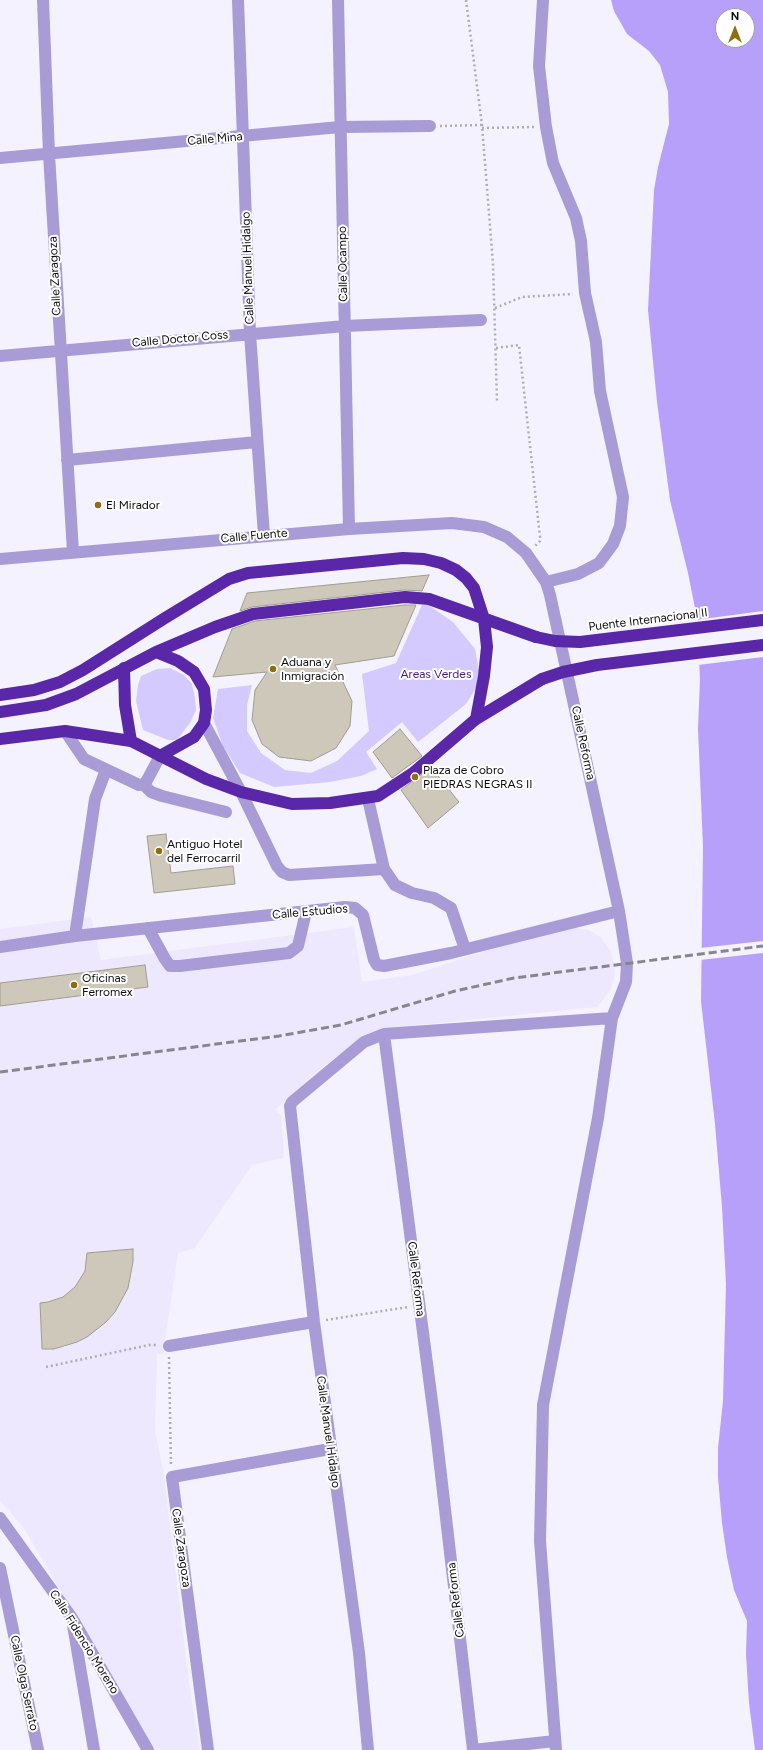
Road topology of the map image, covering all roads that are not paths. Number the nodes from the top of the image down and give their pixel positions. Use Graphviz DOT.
graph roads {
  1 [pos="43,0"];
  2 [pos="238,0"];
  3 [pos="338,0"];
  4 [pos="543,0"];
  5 [pos="430,126"];
  6 [pos="340,127"];
  7 [pos="244,136"];
  8 [pos="48,154"];
  9 [pos="0,158"];
  10 [pos="481,320"];
  11 [pos="345,326"];
  12 [pos="250,333"];
  13 [pos="59,350"];
  14 [pos="0,356"];
  15 [pos="257,442"];
  16 [pos="67,460"];
  17 [pos="349,529"];
  18 [pos="264,536"];
  19 [pos="507,537"];
  20 [pos="73,552"];
  21 [pos="0,559"];
  22 [pos="546,582"];
  23 [pos="484,619"];
  24 [pos="763,620"];
  25 [pos="763,645"];
  26 [pos="156,652"];
  27 [pos="124,668"];
  28 [pos="0,695"];
  29 [pos="0,712"];
  30 [pos="476,719"];
  31 [pos="204,723"];
  32 [pos="65,731"];
  33 [pos="0,739"];
  34 [pos="130,741"];
  35 [pos="160,756"];
  36 [pos="106,770"];
  37 [pos="143,784"];
  38 [pos="241,792"];
  39 [pos="368,799"];
  40 [pos="226,812"];
  41 [pos="384,869"];
  42 [pos="619,911"];
  43 [pos="306,912"];
  44 [pos="148,928"];
  45 [pos="75,936"];
  46 [pos="0,947"];
  47 [pos="464,949"];
  48 [pos="612,1018"];
  49 [pos="384,1034"];
  50 [pos="314,1322"];
  51 [pos="169,1346"];
  52 [pos="330,1449"];
  53 [pos="0,1518"];
  54 [pos="0,1568"];
  55 [pos="72,1618"];
  56 [pos="555,1745"];
  57 [pos="38,1750"];
  58 [pos="94,1750"];
  59 [pos="148,1750"];
  60 [pos="208,1750"];
  61 [pos="368,1750"];
  62 [pos="473,1750"];
  1 -- 8 [label="street, Calle Zaragoza"];
  2 -- 7 [label="street, Calle Manuel Hidalgo"];
  3 -- 6 [label="street, Calle Ocampo"];
  4 -- 22 [label="street"];
  5 -- 6 [label="street, Calle Mina"];
  6 -- 7 [label="street, Calle Mina"];
  6 -- 11 [label="street, Calle Ocampo"];
  7 -- 8 [label="street, Calle Mina"];
  7 -- 12 [label="street, Calle Manuel Hidalgo"];
  8 -- 9 [label="street, Calle Mina"];
  8 -- 13 [label="street, Calle Zaragoza"];
  10 -- 11 [label="street, Calle Doctor Coss"];
  11 -- 12 [label="street, Calle Doctor Coss"];
  11 -- 17 [label="street, Calle Ocampo"];
  12 -- 13 [label="street, Calle Doctor Coss"];
  12 -- 15 [label="street, Calle Manuel Hidalgo"];
  13 -- 14 [label="street, Calle Doctor Coss"];
  13 -- 16 [label="street, Calle Zaragoza"];
  15 -- 16 [label="street"];
  15 -- 18 [label="street, Calle Manuel Hidalgo"];
  16 -- 20 [label="street, Calle Zaragoza"];
  17 -- 18 [label="street, Calle Fuente"];
  17 -- 19 [label="street, Calle Fuente"];
  18 -- 20 [label="street, Calle Fuente"];
  19 -- 22 [label="street, Calle Reforma"];
  20 -- 21 [label="street, Calle Fuente"];
  22 -- 42 [label="street, Calle Reforma"];
  23 -- 24 [label="highway, Puente Internacional II, bridge"];
  23 -- 26 [label="highway, Puente Internacional II"];
  23 -- 28 [label="highway"];
  23 -- 30 [label="highway"];
  25 -- 30 [label="highway, bridge"];
  26 -- 27 [label="highway"];
  26 -- 31 [label="highway"];
  27 -- 29 [label="highway"];
  27 -- 34 [label="highway"];
  30 -- 39 [label="highway"];
  31 -- 35 [label="highway"];
  31 -- 38 [label="street"];
  32 -- 33 [label="highway"];
  32 -- 34 [label="highway"];
  32 -- 36 [label="street"];
  34 -- 35 [label="highway"];
  35 -- 37 [label="street"];
  35 -- 38 [label="highway"];
  36 -- 37 [label="street"];
  36 -- 45 [label="street"];
  37 -- 40 [label="street"];
  38 -- 39 [label="highway"];
  38 -- 41 [label="street"];
  39 -- 41 [label="street"];
  41 -- 47 [label="street"];
  42 -- 47 [label="street, Calle Estudios"];
  42 -- 48 [label="street, Calle Reforma"];
  43 -- 44 [label="street, Calle Estudios"];
  43 -- 44 [label="street"];
  43 -- 47 [label="street, Calle Estudios"];
  44 -- 45 [label="street, Calle Estudios"];
  45 -- 46 [label="street, Calle Estudios"];
  48 -- 49 [label="street"];
  48 -- 56 [label="street, Calle Reforma"];
  49 -- 50 [label="street, Calle Manuel Hidalgo"];
  49 -- 62 [label="street, Calle Reforma"];
  50 -- 51 [label="street"];
  50 -- 52 [label="street, Calle Manuel Hidalgo"];
  52 -- 60 [label="street, Calle Zaragoza"];
  52 -- 61 [label="street, Calle Manuel Hidalgo"];
  53 -- 55 [label="street, Calle Fidencio Moreno"];
  54 -- 57 [label="street, Calle Olga Serrato"];
  55 -- 58 [label="street"];
  55 -- 59 [label="street, Calle Fidencio Moreno"];
  56 -- 62 [label="street"];
}
